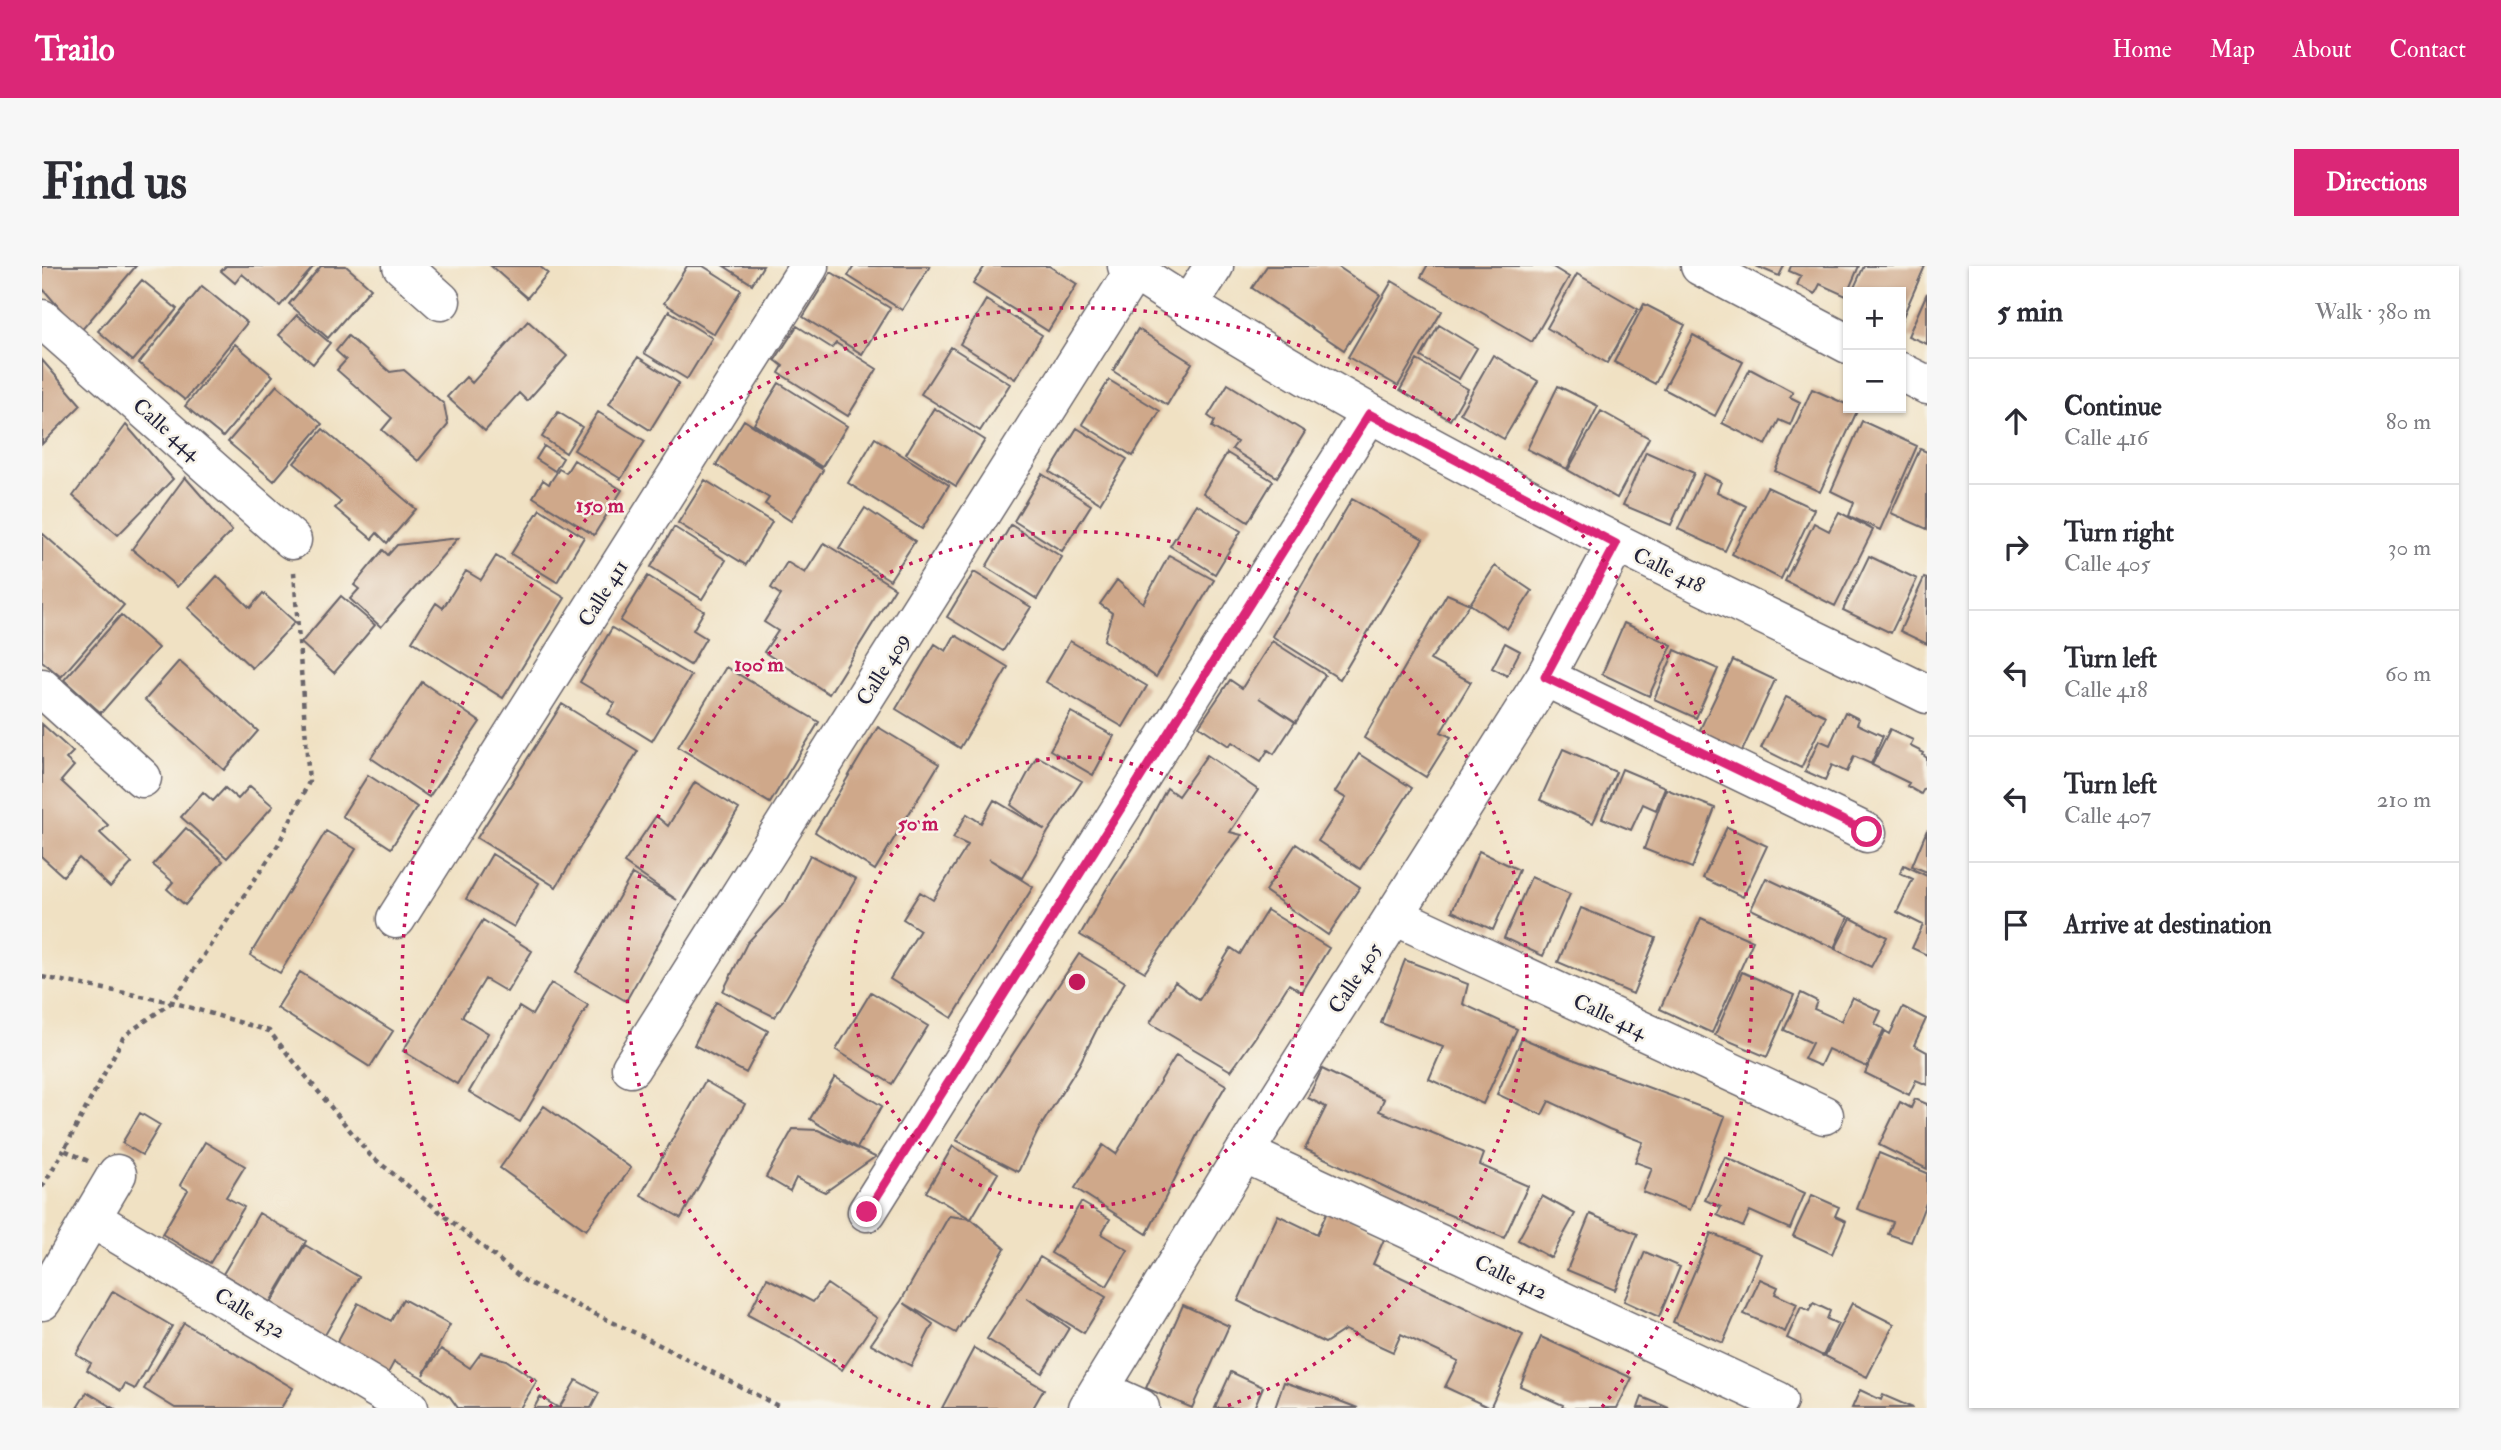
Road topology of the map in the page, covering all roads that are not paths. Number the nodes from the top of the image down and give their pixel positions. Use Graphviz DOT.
graph roads {
  1 [pos="402,266"];
  2 [pos="809,266"];
  3 [pos="1214,266"];
  4 [pos="1700,266"];
  5 [pos="1130,268"];
  6 [pos="441,301"];
  7 [pos="1188,306"];
  8 [pos="42,319"];
  9 [pos="1843,341"];
  10 [pos="1906,374"];
  11 [pos="1927,385"];
  12 [pos="1369,414"];
  13 [pos="292,540"];
  14 [pos="1616,544"];
  15 [pos="1545,677"];
  16 [pos="42,688"];
  17 [pos="1927,694"];
  18 [pos="142,778"];
  19 [pos="1867,832"];
  20 [pos="1395,916"];
  21 [pos="396,919"];
  22 [pos="631,1068"];
  23 [pos="1824,1115"];
  24 [pos="1244,1153"];
  25 [pos="117,1174"];
  26 [pos="867,1212"];
  27 [pos="91,1218"];
  28 [pos="42,1301"];
  29 [pos="1094,1399"];
  30 [pos="1778,1401"];
  31 [pos="410,1408"];
  32 [pos="1140,1408"];
  1 -- 6 [label="street"];
  2 -- 21 [label="street, Calle 411"];
  3 -- 7 [label="street"];
  4 -- 9 [label="street"];
  5 -- 7 [label="street, Calle 418"];
  5 -- 22 [label="street, Calle 409"];
  7 -- 12 [label="street, Calle 418"];
  8 -- 13 [label="street, Calle 444"];
  10 -- 11 [label="street"];
  12 -- 14 [label="street, Calle 418"];
  12 -- 26 [label="street"];
  14 -- 15 [label="street, Calle 405"];
  14 -- 17 [label="street, Calle 418"];
  15 -- 19 [label="street"];
  15 -- 20 [label="street, Calle 405"];
  16 -- 18 [label="street"];
  20 -- 23 [label="street, Calle 414"];
  20 -- 24 [label="street, Calle 405"];
  24 -- 29 [label="street, Calle 405"];
  24 -- 30 [label="street, Calle 412"];
  25 -- 27 [label="street"];
  27 -- 28 [label="street"];
  27 -- 31 [label="street, Calle 432"];
  29 -- 32 [label="street"];
}
